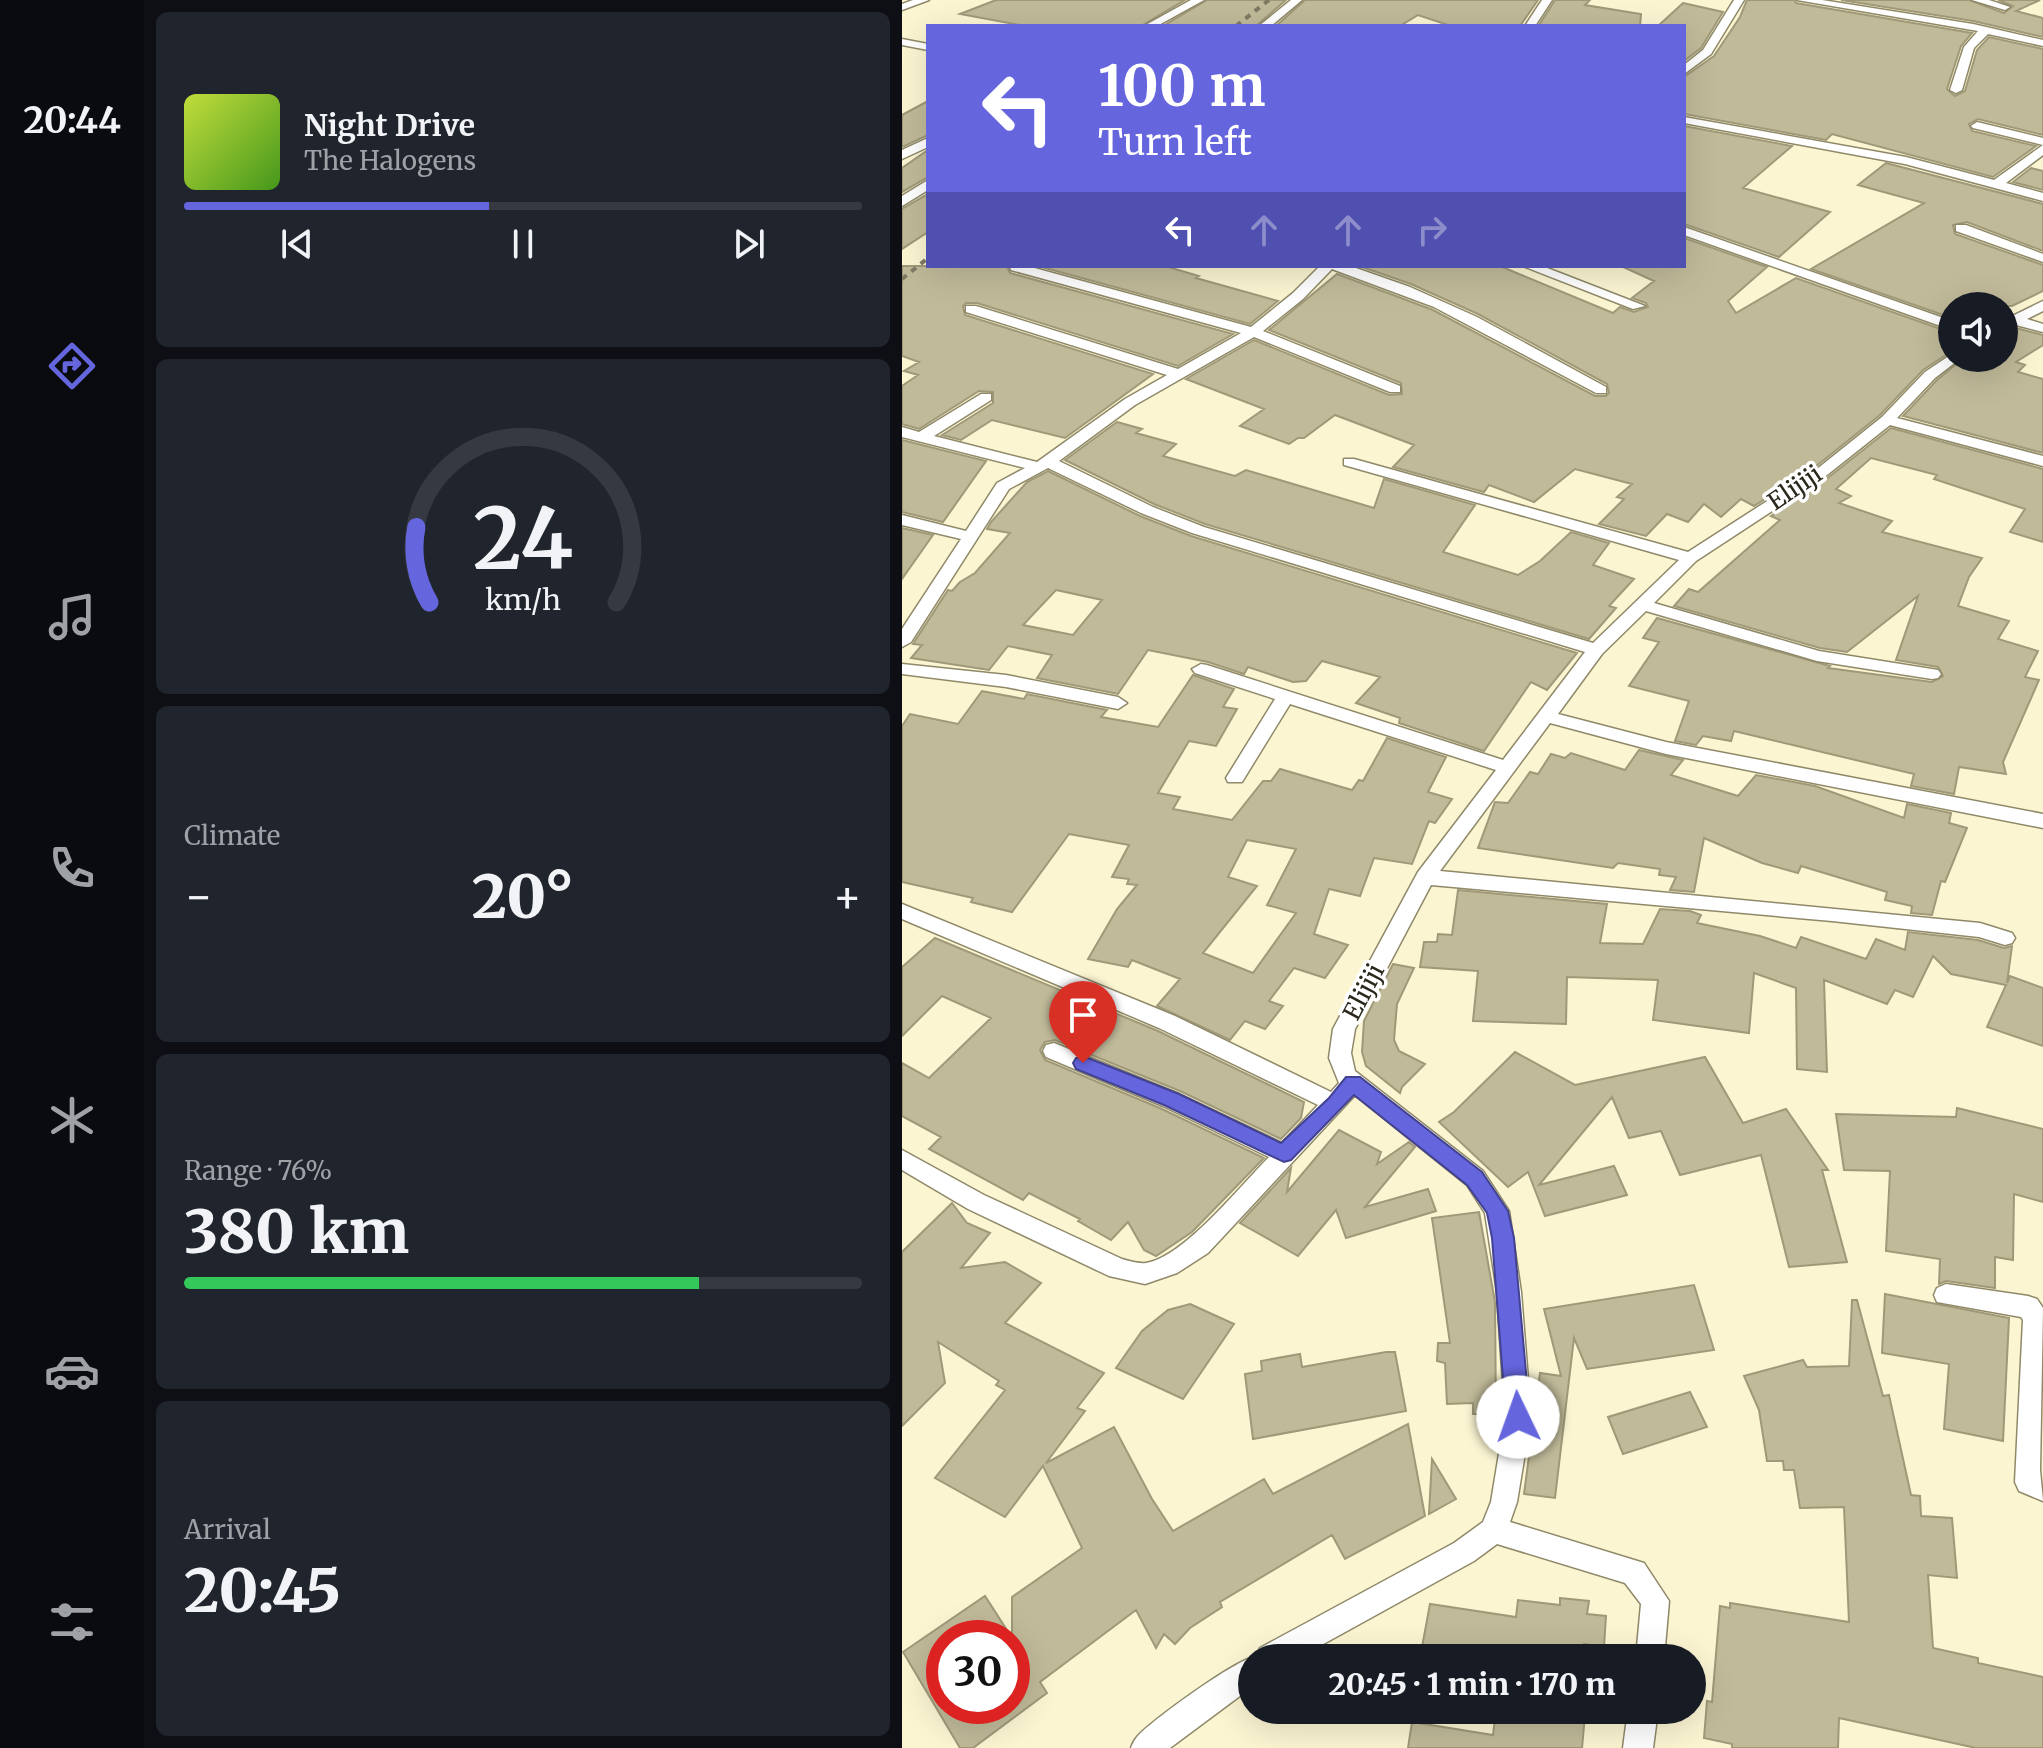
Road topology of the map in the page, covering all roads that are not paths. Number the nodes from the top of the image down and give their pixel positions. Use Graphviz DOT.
graph roads {
  1 [pos="924,0"];
  2 [pos="1199,0"];
  3 [pos="1297,0"];
  4 [pos="1547,0"];
  5 [pos="1739,0"];
  6 [pos="1802,0"];
  7 [pos="1977,0"];
  8 [pos="902,7"];
  9 [pos="2005,7"];
  10 [pos="1153,24"];
  11 [pos="1271,24"];
  12 [pos="1531,24"];
  13 [pos="1985,30"];
  14 [pos="902,42"];
  15 [pos="2043,43"];
  16 [pos="926,47"];
  17 [pos="1686,69"];
  18 [pos="1956,90"];
  19 [pos="1686,120"];
  20 [pos="1977,126"];
  21 [pos="2043,142"];
  22 [pos="926,143"];
  23 [pos="2043,149"];
  24 [pos="902,155"];
  25 [pos="2025,162"];
  26 [pos="2043,167"];
  27 [pos="1997,184"];
  28 [pos="926,185"];
  29 [pos="2043,197"];
  30 [pos="902,202"];
  31 [pos="1961,228"];
  32 [pos="1686,232"];
  33 [pos="2043,258"];
  34 [pos="1020,268"];
  35 [pos="1326,268"];
  36 [pos="1342,268"];
  37 [pos="1535,268"];
  38 [pos="2043,305"];
  39 [pos="1638,306"];
  40 [pos="971,309"];
  41 [pos="2018,318"];
  42 [pos="1938,321"];
  43 [pos="2018,324"];
  44 [pos="2043,328"];
  45 [pos="1253,332"];
  46 [pos="1938,369"];
  47 [pos="1179,374"];
  48 [pos="1395,389"];
  49 [pos="1601,390"];
  50 [pos="986,397"];
  51 [pos="1887,420"];
  52 [pos="902,432"];
  53 [pos="921,437"];
  54 [pos="2043,461"];
  55 [pos="1349,462"];
  56 [pos="1043,464"];
  57 [pos="902,520"];
  58 [pos="968,536"];
  59 [pos="1690,558"];
  60 [pos="1640,604"];
  61 [pos="902,642"];
  62 [pos="1596,650"];
  63 [pos="902,669"];
  64 [pos="1201,669"];
  65 [pos="1932,674"];
  66 [pos="1285,697"];
  67 [pos="1118,703"];
  68 [pos="1548,717"];
  69 [pos="1506,767"];
  70 [pos="1235,778"];
  71 [pos="2043,821"];
  72 [pos="1425,877"];
  73 [pos="902,911"];
  74 [pos="2005,938"];
  75 [pos="1054,1051"];
  76 [pos="1353,1083"];
  77 [pos="1336,1104"];
  78 [pos="1284,1154"];
  79 [pos="902,1159"];
  80 [pos="1946,1295"];
  81 [pos="2043,1489"];
  82 [pos="1494,1530"];
  83 [pos="1296,1644"];
  84 [pos="1651,1644"];
  85 [pos="1238,1680"];
  86 [pos="1641,1724"];
  87 [pos="1146,1748"];
  88 [pos="1638,1748"];
  1 -- 8 [label="street"];
  2 -- 10 [label="street"];
  3 -- 11 [label="street"];
  4 -- 12 [label="street"];
  5 -- 17 [label="street"];
  6 -- 13 [label="street"];
  7 -- 9 [label="street"];
  13 -- 15 [label="street"];
  13 -- 18 [label="street"];
  14 -- 16 [label="street"];
  19 -- 27 [label="street"];
  20 -- 21 [label="street"];
  22 -- 24 [label="street"];
  23 -- 25 [label="street"];
  25 -- 26 [label="street"];
  25 -- 27 [label="street"];
  27 -- 29 [label="street"];
  28 -- 30 [label="street"];
  31 -- 33 [label="street"];
  32 -- 42 [label="street"];
  34 -- 45 [label="street"];
  35 -- 45 [label="street"];
  36 -- 49 [label="street"];
  37 -- 39 [label="street"];
  38 -- 41 [label="street"];
  40 -- 47 [label="street"];
  43 -- 44 [label="street"];
  45 -- 47 [label="street"];
  45 -- 48 [label="street"];
  46 -- 51 [label="street, Elijiji"];
  47 -- 56 [label="street"];
  50 -- 53 [label="street"];
  51 -- 54 [label="street"];
  51 -- 59 [label="street, Elijiji"];
  52 -- 53 [label="street"];
  53 -- 56 [label="street"];
  55 -- 59 [label="street"];
  56 -- 58 [label="street"];
  56 -- 62 [label="street"];
  57 -- 58 [label="street"];
  58 -- 61 [label="street"];
  59 -- 60 [label="street, Elijiji"];
  60 -- 62 [label="street, Elijiji"];
  60 -- 65 [label="street"];
  62 -- 68 [label="street, Elijiji"];
  63 -- 67 [label="street"];
  64 -- 66 [label="street"];
  66 -- 69 [label="street"];
  66 -- 70 [label="street"];
  68 -- 69 [label="street, Elijiji"];
  68 -- 71 [label="street"];
  69 -- 72 [label="street, Elijiji"];
  72 -- 74 [label="street"];
  72 -- 76 [label="street, Elijiji"];
  73 -- 77 [label="street"];
  75 -- 78 [label="street"];
  76 -- 77 [label="street"];
  76 -- 82 [label="street, Elijiji"];
  77 -- 78 [label="street"];
  78 -- 79 [label="street"];
  80 -- 81 [label="street"];
  82 -- 83 [label="street"];
  82 -- 84 [label="street"];
  85 -- 87 [label="street"];
  86 -- 88 [label="street"];
}
